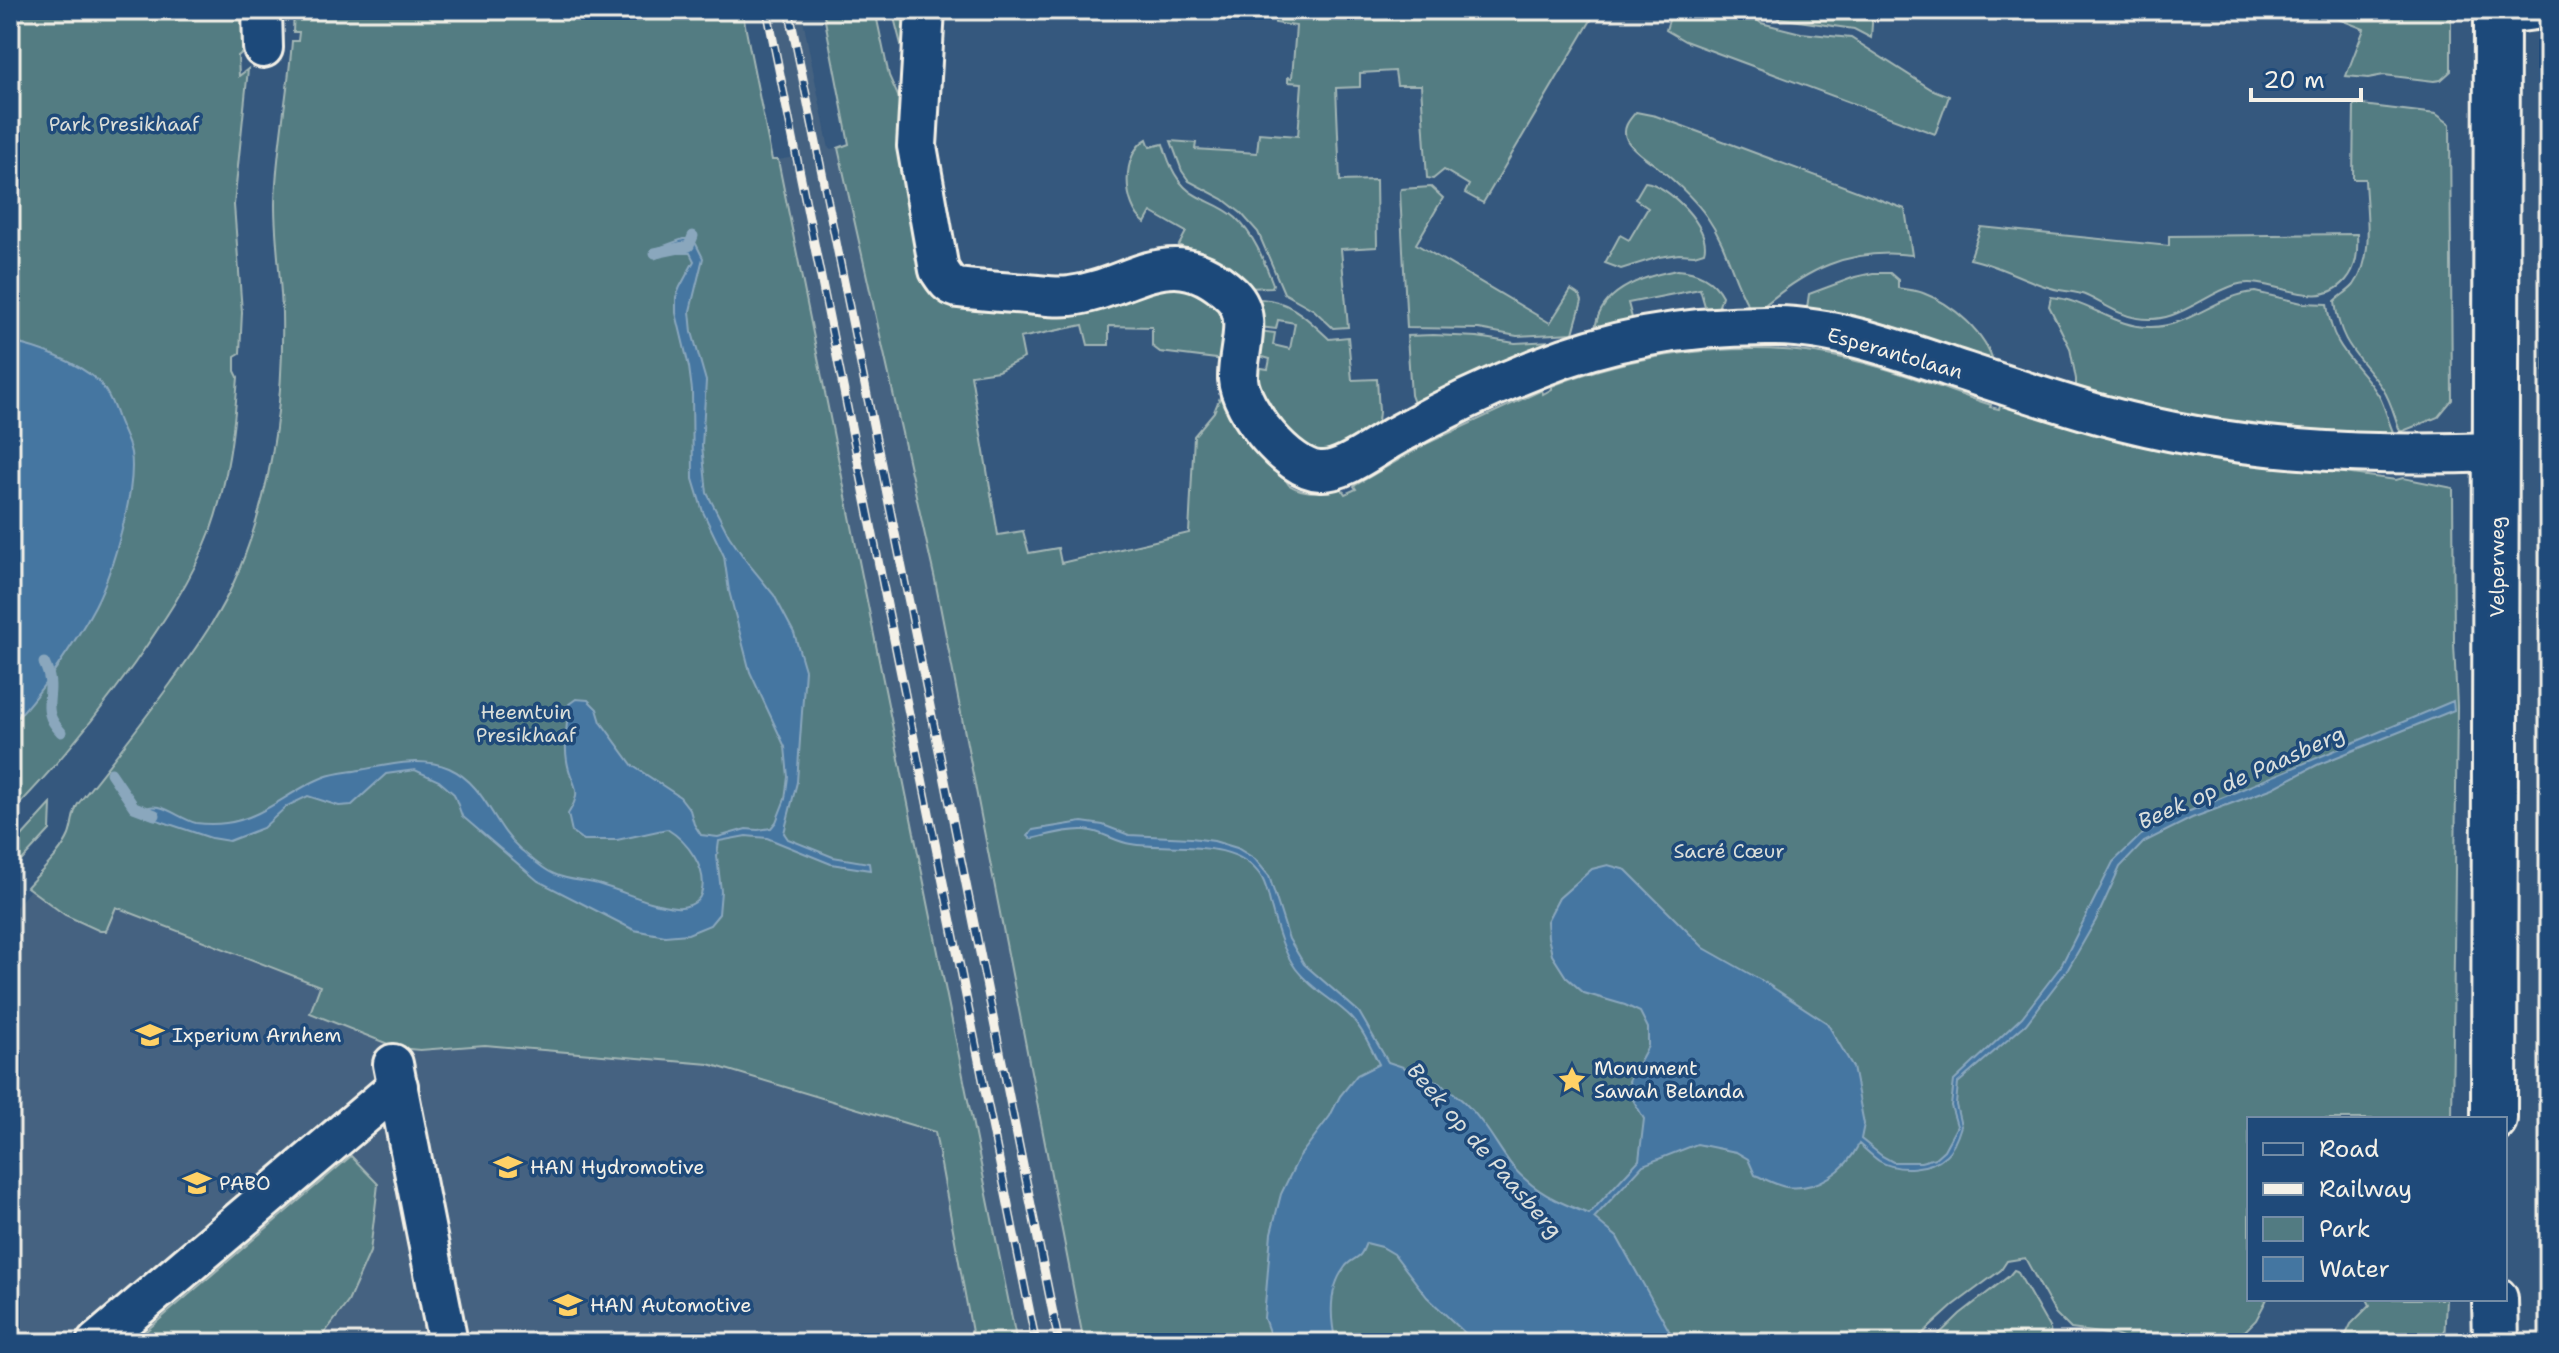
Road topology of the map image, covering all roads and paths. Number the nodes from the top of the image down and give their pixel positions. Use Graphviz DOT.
graph roads {
  1 [pos="262,10"];
  2 [pos="925,10"];
  3 [pos="2507,11"];
  4 [pos="263,48"];
  5 [pos="2497,452"];
  6 [pos="2494,1117"];
  7 [pos="2495,1301"];
  8 [pos="96,1343"];
  9 [pos="448,1343"];
  10 [pos="2496,1343"];
  1 -- 4 [label="street"];
  2 -- 5 [label="street, Esperantolaan"];
  3 -- 5 [label="main road, Velperweg"];
  5 -- 6 [label="main road, Velperweg"];
  7 -- 10 [label="main road"];
  8 -- 9 [label="street"];
}
